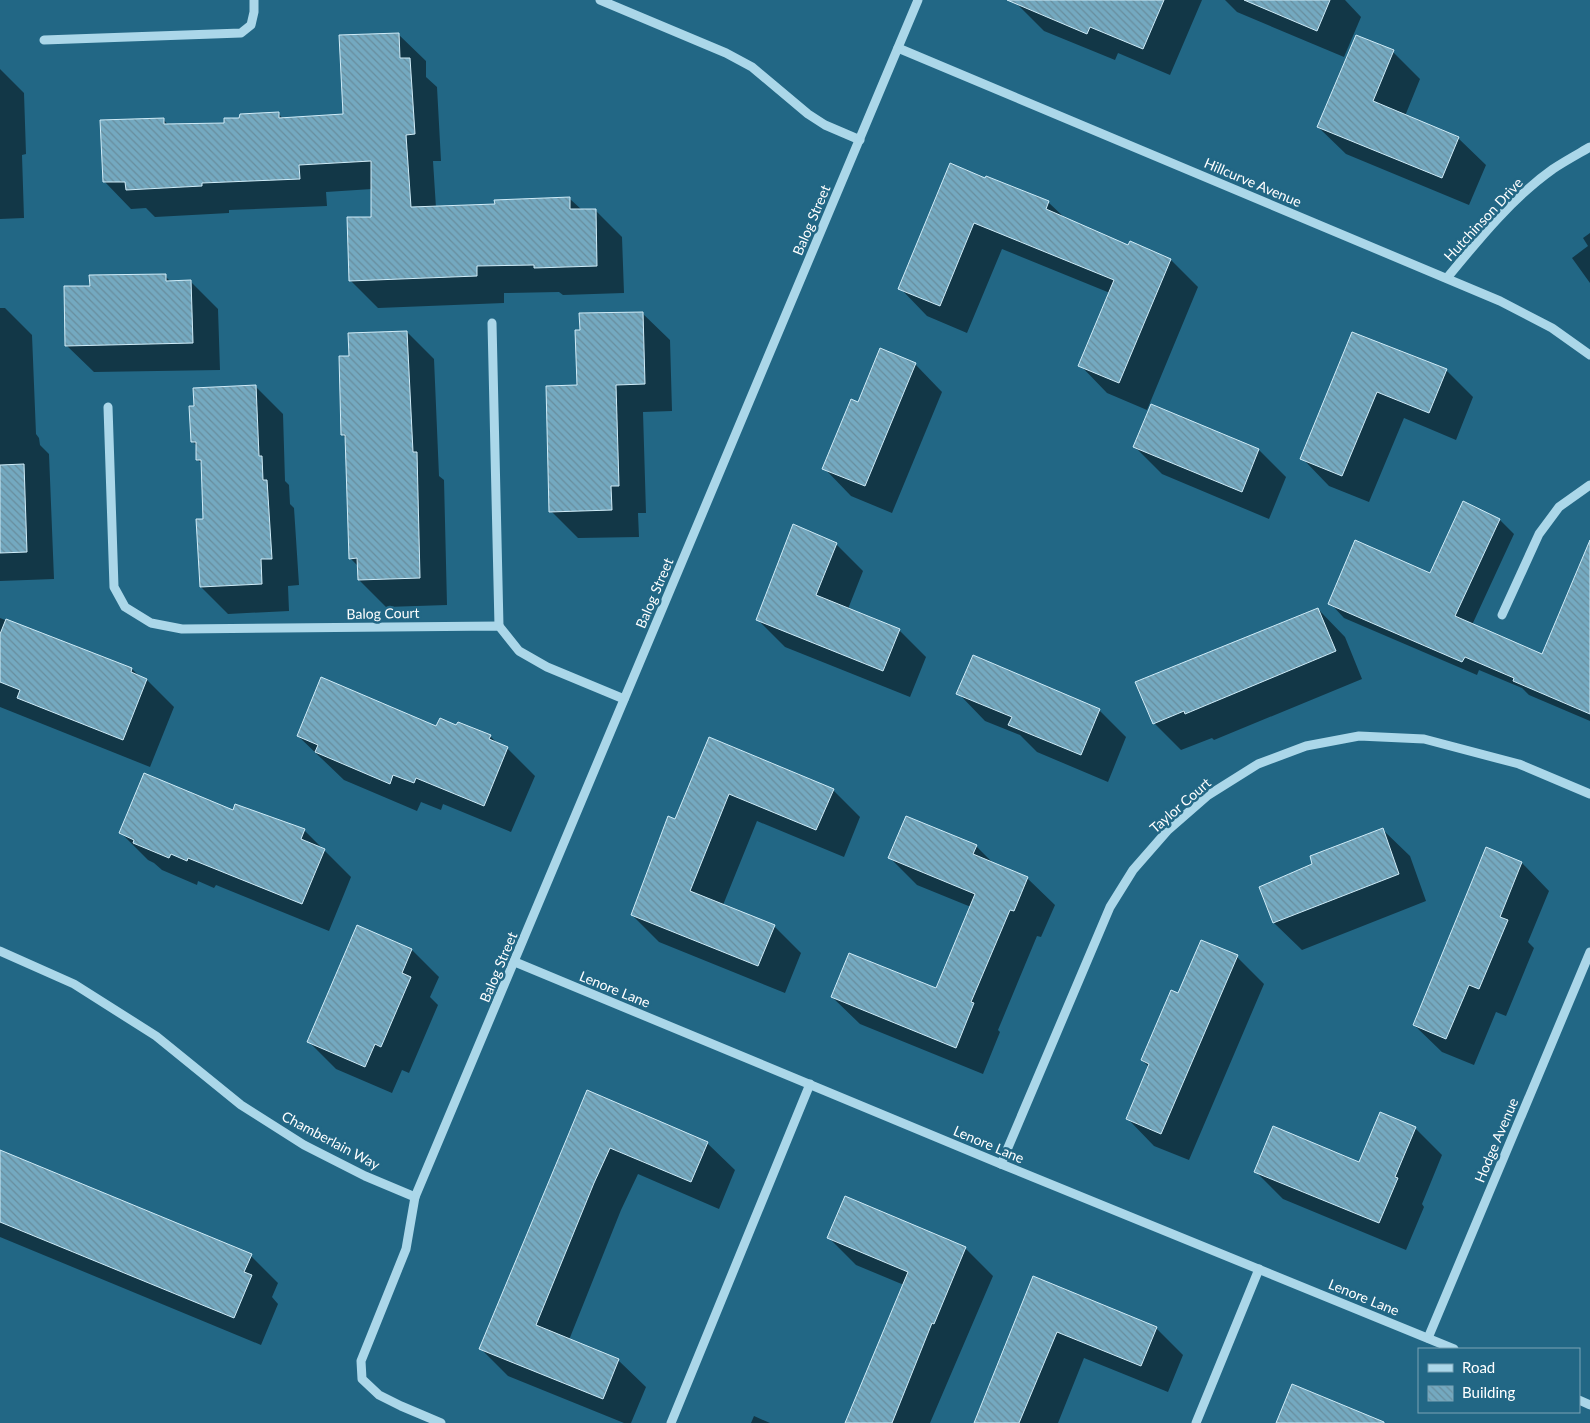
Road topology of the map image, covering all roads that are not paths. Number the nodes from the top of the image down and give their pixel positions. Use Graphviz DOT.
graph roads {
  1 [pos="254,0"];
  2 [pos="600,0"];
  3 [pos="918,0"];
  4 [pos="44,40"];
  5 [pos="898,48"];
  6 [pos="860,140"];
  7 [pos="1590,147"];
  8 [pos="1447,278"];
  9 [pos="492,323"];
  10 [pos="1590,355"];
  11 [pos="108,407"];
  12 [pos="1590,485"];
  13 [pos="1502,615"];
  14 [pos="500,626"];
  15 [pos="624,699"];
  16 [pos="1590,794"];
  17 [pos="0,951"];
  18 [pos="1590,952"];
  19 [pos="515,962"];
  20 [pos="810,1084"];
  21 [pos="1001,1164"];
  22 [pos="415,1197"];
  23 [pos="1259,1269"];
  24 [pos="1428,1338"];
  25 [pos="1452,1348"];
  26 [pos="441,1423"];
  27 [pos="671,1423"];
  28 [pos="1196,1423"];
  1 -- 4 [label="street"];
  2 -- 6 [label="street"];
  3 -- 5 [label="street, Balog Street"];
  5 -- 6 [label="street, Balog Street"];
  5 -- 8 [label="street, Hillcurve Avenue"];
  6 -- 15 [label="street, Balog Street"];
  7 -- 8 [label="street, Hutchinson Drive"];
  8 -- 10 [label="street, Hillcurve Avenue"];
  9 -- 14 [label="street"];
  11 -- 14 [label="street, Balog Court"];
  12 -- 13 [label="street"];
  14 -- 15 [label="street"];
  15 -- 19 [label="street, Balog Street"];
  16 -- 21 [label="street, Taylor Court"];
  17 -- 22 [label="street, Chamberlain Way"];
  18 -- 24 [label="street, Hodge Avenue"];
  19 -- 20 [label="street, Lenore Lane"];
  19 -- 22 [label="street, Balog Street"];
  20 -- 21 [label="street, Lenore Lane"];
  20 -- 27 [label="street"];
  21 -- 23 [label="street, Lenore Lane"];
  22 -- 26 [label="street"];
  23 -- 24 [label="street, Lenore Lane"];
  23 -- 28 [label="street"];
  24 -- 25 [label="street, Lenore Lane"];
}
